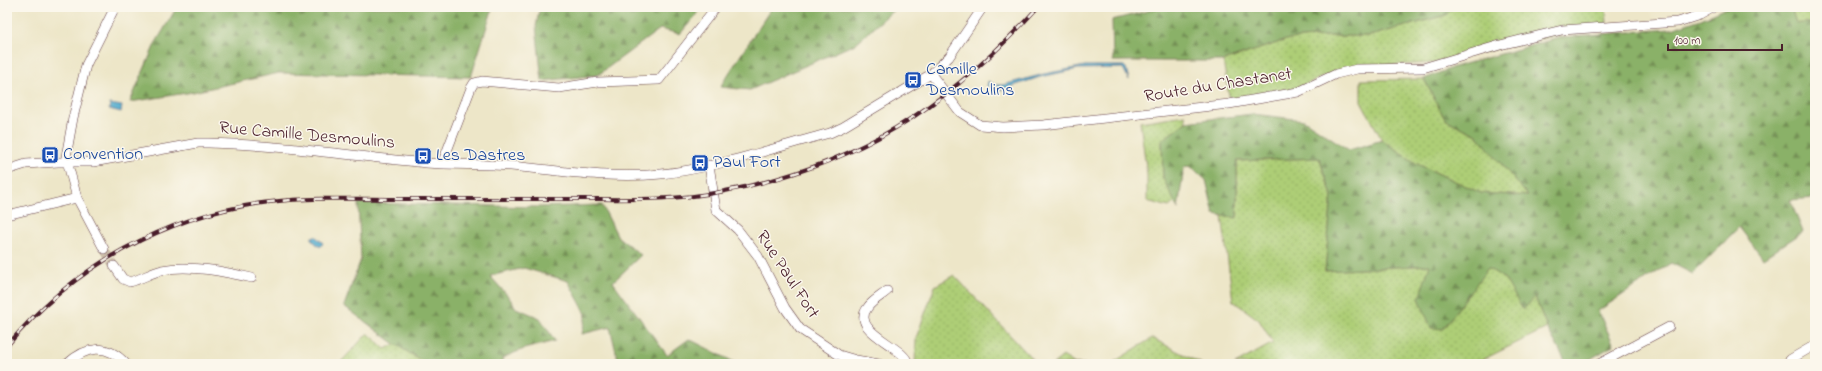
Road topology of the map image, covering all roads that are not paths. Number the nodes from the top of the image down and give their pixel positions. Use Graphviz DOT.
graph roads {
  1 [pos="115,7"];
  2 [pos="716,7"];
  3 [pos="983,7"];
  4 [pos="1714,7"];
  5 [pos="930,74"];
  6 [pos="67,162"];
  7 [pos="442,164"];
  8 [pos="709,165"];
  9 [pos="7,170"];
  10 [pos="77,198"];
  11 [pos="7,215"];
  12 [pos="104,249"];
  13 [pos="114,266"];
  14 [pos="252,278"];
  15 [pos="887,291"];
  16 [pos="1669,327"];
  17 [pos="1815,345"];
  18 [pos="67,364"];
  19 [pos="126,364"];
  20 [pos="879,364"];
  21 [pos="908,364"];
  22 [pos="1599,364"];
  23 [pos="1786,364"];
  1 -- 6 [label="street"];
  2 -- 7 [label="street"];
  3 -- 5 [label="street, Rue Camille Desmoulins"];
  4 -- 5 [label="street, Route du Chastanet"];
  5 -- 8 [label="street, Rue Camille Desmoulins"];
  6 -- 7 [label="street, Rue Camille Desmoulins"];
  6 -- 9 [label="street, Rue Camille Desmoulins"];
  6 -- 10 [label="street"];
  7 -- 8 [label="street, Rue Camille Desmoulins"];
  8 -- 20 [label="street, Rue Paul Fort"];
  10 -- 11 [label="street"];
  10 -- 12 [label="street"];
  13 -- 14 [label="street"];
  15 -- 21 [label="street"];
  16 -- 22 [label="street"];
  17 -- 23 [label="street"];
  18 -- 19 [label="street"];
}
